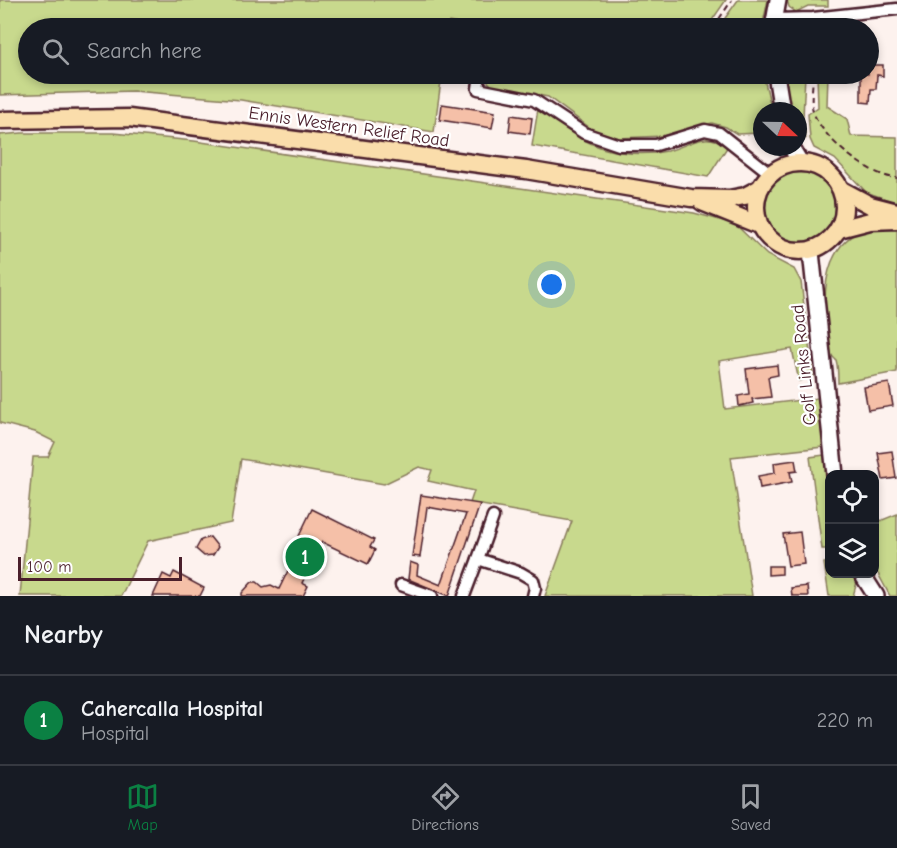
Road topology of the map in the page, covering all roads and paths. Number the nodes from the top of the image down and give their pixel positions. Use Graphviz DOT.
graph roads {
  1 [pos="732,0"];
  2 [pos="778,0"];
  3 [pos="897,9"];
  4 [pos="720,18"];
  5 [pos="775,18"];
  6 [pos="813,18"];
  7 [pos="479,84"];
  8 [pos="778,84"];
  9 [pos="813,84"];
  10 [pos="781,102"];
  11 [pos="0,120"];
  12 [pos="796,156"];
  13 [pos="800,162"];
  14 [pos="771,174"];
  15 [pos="897,178"];
  16 [pos="760,188"];
  17 [pos="842,190"];
  18 [pos="691,198"];
  19 [pos="897,212"];
  20 [pos="897,220"];
  21 [pos="759,225"];
  22 [pos="839,229"];
  23 [pos="811,252"];
  24 [pos="836,470"];
  25 [pos="493,517"];
  26 [pos="478,559"];
  27 [pos="864,578"];
  28 [pos="401,585"];
  29 [pos="871,594"];
  30 [pos="432,596"];
  31 [pos="464,596"];
  32 [pos="533,596"];
  1 -- 4 [label="path"];
  2 -- 5 [label="main road"];
  3 -- 6 [label="street"];
  7 -- 14 [label="street"];
  8 -- 10 [label="main road"];
  9 -- 15 [label="path"];
  11 -- 18 [label="main road, Ennis Western Relief Road"];
  12 -- 13 [label="main road"];
  13 -- 14 [label="main road"];
  13 -- 17 [label="main road"];
  14 -- 16 [label="main road"];
  16 -- 18 [label="main road, Ennis Western Relief Road"];
  16 -- 21 [label="main road"];
  17 -- 19 [label="main road"];
  17 -- 22 [label="main road"];
  18 -- 21 [label="main road, Ennis Western Relief Road"];
  20 -- 22 [label="main road"];
  21 -- 23 [label="main road"];
  22 -- 23 [label="main road"];
  23 -- 24 [label="main road, Golf Links Road"];
  25 -- 26 [label="street"];
  26 -- 31 [label="street"];
  26 -- 32 [label="street"];
  27 -- 29 [label="main road"];
  28 -- 30 [label="street"];
}
